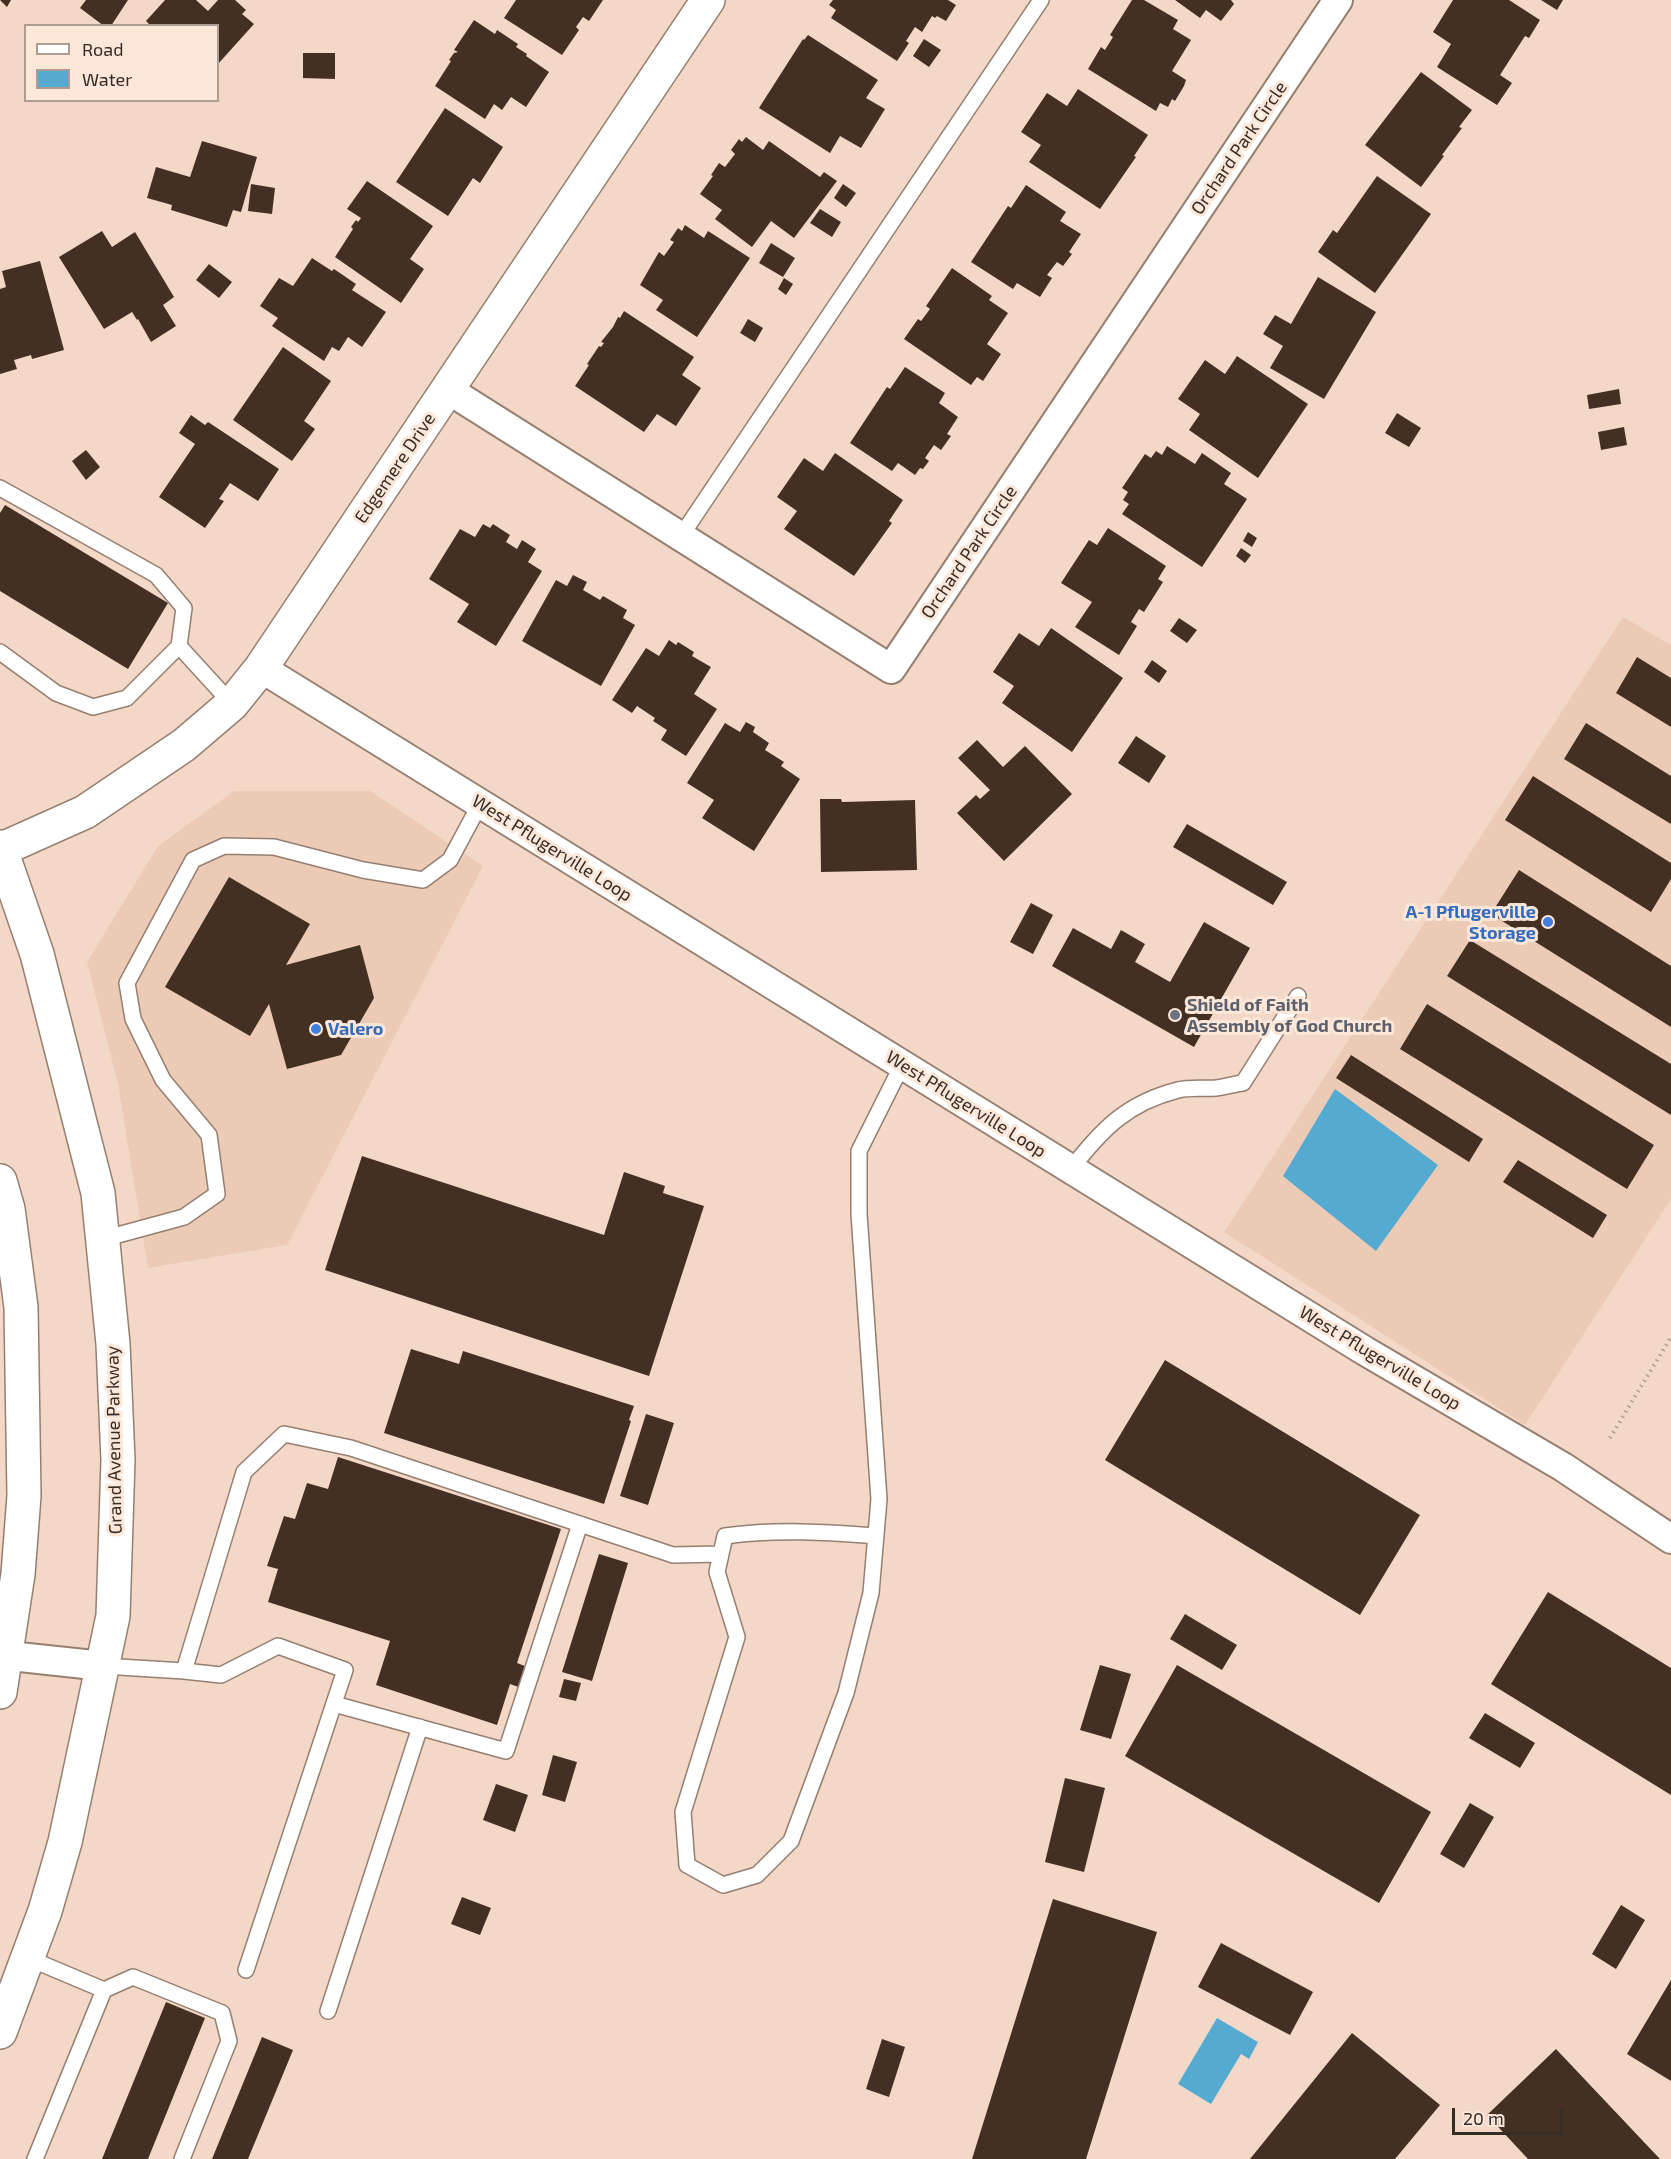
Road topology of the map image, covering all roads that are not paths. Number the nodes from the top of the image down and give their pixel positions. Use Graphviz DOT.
graph roads {
  1 [pos="708,0"];
  2 [pos="1041,0"];
  3 [pos="1338,0"];
  4 [pos="447,389"];
  5 [pos="0,488"];
  6 [pos="681,536"];
  7 [pos="179,646"];
  8 [pos="0,652"];
  9 [pos="261,668"];
  10 [pos="232,704"];
  11 [pos="480,804"];
  12 [pos="0,848"];
  13 [pos="1298,996"];
  14 [pos="902,1065"];
  15 [pos="1071,1169"];
  16 [pos="0,1181"];
  17 [pos="103,1239"];
  18 [pos="580,1524"];
  19 [pos="876,1536"];
  20 [pos="1671,1539"];
  21 [pos="721,1554"];
  22 [pos="3,1655"];
  23 [pos="102,1666"];
  24 [pos="184,1671"];
  25 [pos="0,1692"];
  26 [pos="334,1704"];
  27 [pos="420,1727"];
  28 [pos="28,1958"];
  29 [pos="246,1970"];
  30 [pos="104,1990"];
  31 [pos="327,2011"];
  32 [pos="0,2032"];
  33 [pos="35,2159"];
  34 [pos="182,2159"];
  1 -- 4 [label="main road, Edgemere Drive"];
  2 -- 6 [label="lane"];
  3 -- 6 [label="street, Orchard Park Circle"];
  4 -- 6 [label="street, Orchard Park Circle"];
  4 -- 9 [label="main road, Edgemere Drive"];
  5 -- 7 [label="lane"];
  7 -- 8 [label="lane"];
  7 -- 10 [label="lane"];
  9 -- 10 [label="main road, Edgemere Drive"];
  9 -- 11 [label="street, West Pflugerville Loop"];
  10 -- 12 [label="main road, Edgemere Drive"];
  11 -- 14 [label="street, West Pflugerville Loop"];
  11 -- 17 [label="lane"];
  12 -- 17 [label="main road, Grand Avenue Parkway"];
  13 -- 15 [label="lane"];
  14 -- 15 [label="street, West Pflugerville Loop"];
  14 -- 19 [label="lane"];
  15 -- 20 [label="street, West Pflugerville Loop"];
  16 -- 22 [label="main road"];
  17 -- 23 [label="main road, Grand Avenue Parkway"];
  18 -- 21 [label="lane"];
  18 -- 24 [label="lane"];
  18 -- 27 [label="lane"];
  19 -- 21 [label="lane"];
  19 -- 21 [label="lane"];
  22 -- 23 [label="street"];
  22 -- 25 [label="main road"];
  23 -- 24 [label="lane"];
  23 -- 28 [label="main road, Grand Avenue Parkway"];
  24 -- 26 [label="lane"];
  26 -- 27 [label="lane"];
  26 -- 29 [label="lane"];
  27 -- 31 [label="lane"];
  28 -- 30 [label="lane"];
  28 -- 32 [label="main road, Grand Avenue Parkway"];
  30 -- 33 [label="lane"];
  30 -- 34 [label="lane"];
}
